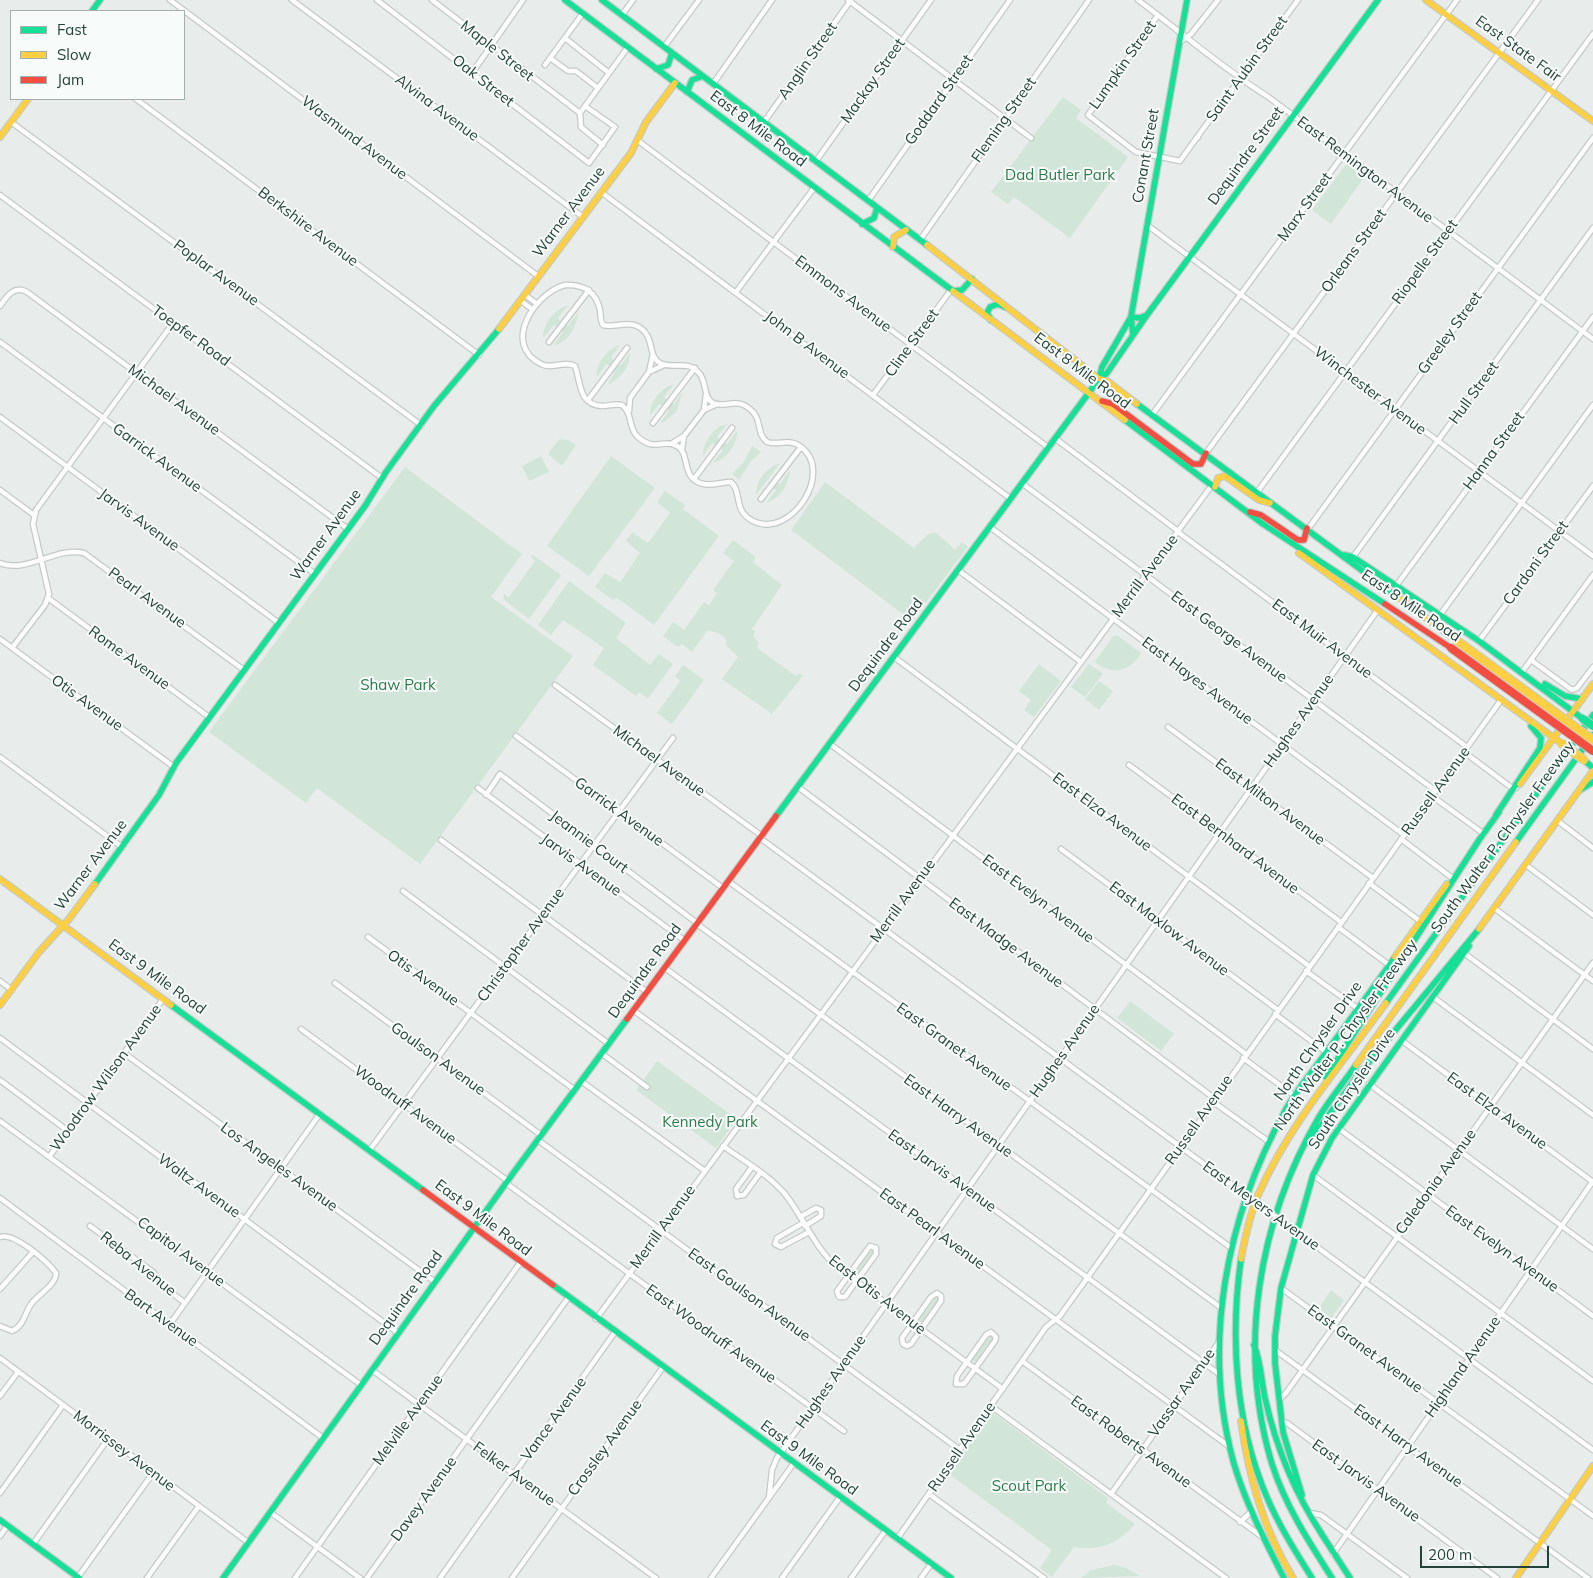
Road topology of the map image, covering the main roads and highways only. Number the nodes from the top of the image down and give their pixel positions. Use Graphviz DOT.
graph roads {
  1 [pos="566,0"];
  2 [pos="602,0"];
  3 [pos="1187,0"];
  4 [pos="1378,0"];
  5 [pos="1426,0"];
  6 [pos="672,53"];
  7 [pos="656,69"];
  8 [pos="703,76"];
  9 [pos="675,83"];
  10 [pos="687,92"];
  11 [pos="27,100"];
  12 [pos="1593,121"];
  13 [pos="0,137"];
  14 [pos="877,208"];
  15 [pos="862,224"];
  16 [pos="906,230"];
  17 [pos="893,247"];
  18 [pos="972,279"];
  19 [pos="951,290"];
  20 [pos="1147,314"];
  21 [pos="1021,317"];
  22 [pos="1131,317"];
  23 [pos="998,326"];
  24 [pos="1133,334"];
  25 [pos="1098,382"];
  26 [pos="1089,394"];
  27 [pos="1098,400"];
  28 [pos="1206,453"];
  29 [pos="1213,486"];
  30 [pos="1276,505"];
  31 [pos="1246,510"];
  32 [pos="1308,528"];
  33 [pos="1290,542"];
  34 [pos="1344,554"];
  35 [pos="1522,672"];
  36 [pos="1593,684"];
  37 [pos="1582,699"];
  38 [pos="1514,708"];
  39 [pos="1574,711"];
  40 [pos="1593,715"];
  41 [pos="1593,726"];
  42 [pos="1593,735"];
  43 [pos="1593,740"];
  44 [pos="1558,741"];
  45 [pos="1593,751"];
  46 [pos="1593,770"];
  47 [pos="1593,782"];
  48 [pos="1516,787"];
  49 [pos="1580,790"];
  50 [pos="1481,837"];
  51 [pos="0,879"];
  52 [pos="63,925"];
  53 [pos="1479,929"];
  54 [pos="0,1005"];
  55 [pos="1307,1109"];
  56 [pos="1300,1152"];
  57 [pos="473,1228"];
  58 [pos="1252,1340"];
  59 [pos="1238,1387"];
  60 [pos="1593,1466"];
  61 [pos="0,1520"];
  62 [pos="1323,1536"];
  63 [pos="78,1578"];
  64 [pos="223,1578"];
  65 [pos="950,1578"];
  66 [pos="1284,1578"];
  67 [pos="1293,1578"];
  68 [pos="1312,1578"];
  69 [pos="1332,1578"];
  70 [pos="1350,1578"];
  71 [pos="1516,1578"];
  1 -- 7 [label="main road, East 8 Mile Road"];
  2 -- 6 [label="main road, East 8 Mile Road"];
  3 -- 22 [label="main road, Conant Street"];
  4 -- 20 [label="main road, Dequindre Street"];
  5 -- 12 [label="main road, East State Fair"];
  6 -- 7 [label="main road"];
  6 -- 8 [label="main road, East 8 Mile Road"];
  7 -- 9 [label="main road, East 8 Mile Road"];
  8 -- 10 [label="main road"];
  8 -- 14 [label="main road, East 8 Mile Road"];
  9 -- 10 [label="main road, East 8 Mile Road"];
  9 -- 52 [label="main road, Warner Avenue"];
  10 -- 15 [label="main road, East 8 Mile Road"];
  11 -- 13 [label="main road"];
  14 -- 15 [label="main road"];
  14 -- 16 [label="main road, East 8 Mile Road"];
  15 -- 17 [label="main road, East 8 Mile Road"];
  16 -- 17 [label="main road"];
  16 -- 18 [label="main road, East 8 Mile Road"];
  17 -- 19 [label="main road, East 8 Mile Road"];
  18 -- 19 [label="main road"];
  18 -- 21 [label="main road, East 8 Mile Road"];
  19 -- 23 [label="main road, East 8 Mile Road"];
  20 -- 22 [label="main road"];
  20 -- 24 [label="main road, Dequindre Street"];
  21 -- 23 [label="main road"];
  21 -- 25 [label="main road, East 8 Mile Road"];
  22 -- 24 [label="main road, Conant Street"];
  22 -- 25 [label="main road, Conant Street"];
  23 -- 26 [label="main road, East 8 Mile Road"];
  24 -- 25 [label="main road"];
  25 -- 26 [label="main road, Dequindre Road"];
  25 -- 28 [label="main road, East 8 Mile Road"];
  26 -- 27 [label="main road, East 8 Mile Road"];
  26 -- 57 [label="main road, Dequindre Road"];
  27 -- 28 [label="main road"];
  27 -- 29 [label="main road, East 8 Mile Road"];
  28 -- 30 [label="main road, East 8 Mile Road"];
  29 -- 30 [label="main road"];
  29 -- 31 [label="main road, East 8 Mile Road"];
  30 -- 32 [label="main road, East 8 Mile Road"];
  31 -- 32 [label="main road"];
  31 -- 33 [label="main road, East 8 Mile Road"];
  32 -- 34 [label="main road, East 8 Mile Road"];
  33 -- 38 [label="main road"];
  33 -- 45 [label="main road, East 8 Mile Road, bridge"];
  34 -- 35 [label="main road, East 8 Mile Road"];
  34 -- 43 [label="main road, East 8 Mile Road, bridge"];
  35 -- 37 [label="main road"];
  35 -- 39 [label="main road, East 8 Mile Road"];
  36 -- 37 [label="main road"];
  37 -- 39 [label="main road"];
  38 -- 44 [label="main road"];
  38 -- 48 [label="main road"];
  39 -- 41 [label="main road, East 8 Mile Road, bridge"];
  39 -- 44 [label="main road"];
  40 -- 55 [label="main road, North Walter P. Chrysler Freeway"];
  42 -- 56 [label="main road, South Walter P. Chrysler Freeway"];
  44 -- 46 [label="main road, bridge"];
  44 -- 48 [label="main road"];
  46 -- 49 [label="main road, South Chrysler Drive"];
  47 -- 49 [label="main road"];
  48 -- 50 [label="main road, North Chrysler Drive"];
  49 -- 53 [label="main road, South Chrysler Drive"];
  50 -- 55 [label="main road"];
  50 -- 66 [label="main road, North Chrysler Drive"];
  51 -- 52 [label="main road, East 9 Mile Road"];
  52 -- 54 [label="main road, Warner Avenue"];
  52 -- 57 [label="main road, East 9 Mile Road"];
  53 -- 56 [label="main road"];
  53 -- 62 [label="main road, South Chrysler Drive"];
  55 -- 59 [label="main road, North Walter P. Chrysler Freeway"];
  56 -- 58 [label="main road, South Walter P. Chrysler Freeway"];
  57 -- 64 [label="main road, Dequindre Road"];
  57 -- 65 [label="main road, East 9 Mile Road"];
  58 -- 62 [label="main road"];
  58 -- 69 [label="main road, South Walter P. Chrysler Freeway"];
  59 -- 67 [label="main road"];
  59 -- 68 [label="main road, North Walter P. Chrysler Freeway"];
  60 -- 71 [label="main road"];
  61 -- 63 [label="main road"];
  62 -- 70 [label="main road, South Chrysler Drive"];
}
